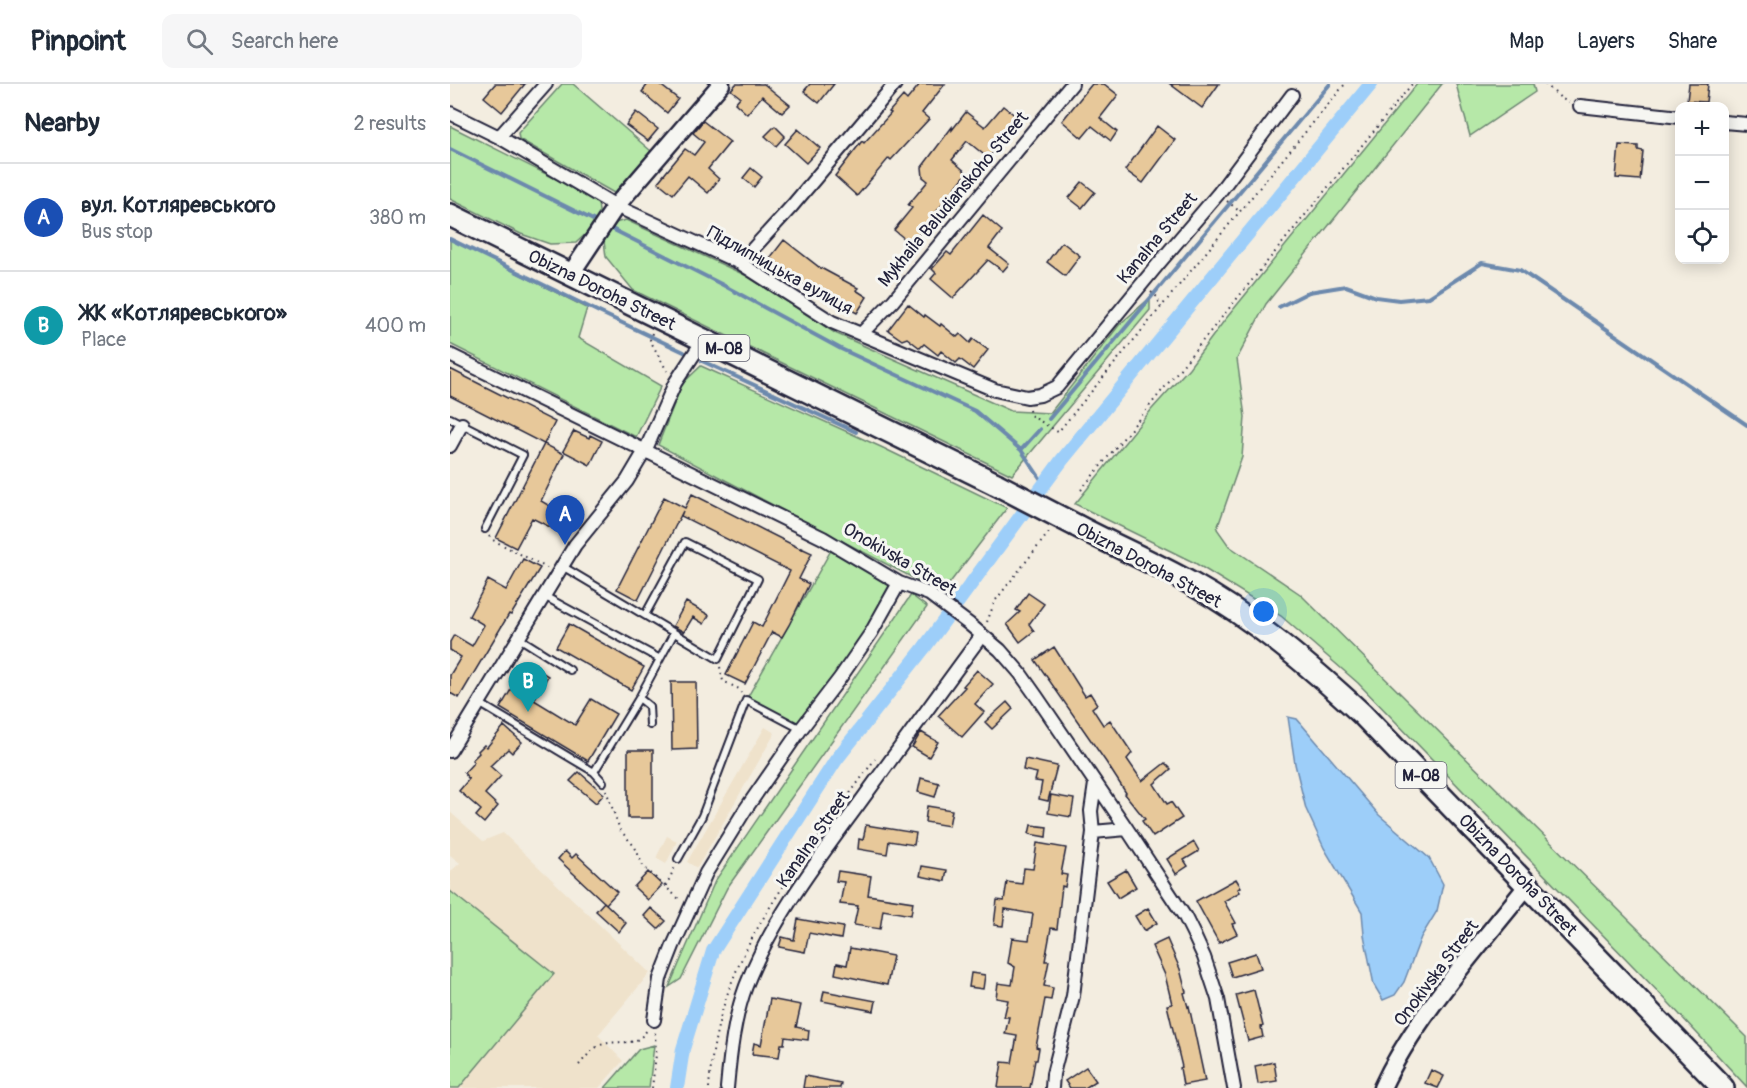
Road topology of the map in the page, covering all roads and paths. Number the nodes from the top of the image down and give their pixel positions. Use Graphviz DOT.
graph roads {
  1 [pos="546,84"];
  2 [pos="721,84"];
  3 [pos="894,84"];
  4 [pos="1072,84"];
  5 [pos="1346,84"];
  6 [pos="1412,84"];
  7 [pos="1545,84"];
  8 [pos="1292,94"];
  9 [pos="1580,106"];
  10 [pos="450,114"];
  11 [pos="1675,116"];
  12 [pos="1729,122"];
  13 [pos="1747,124"];
  14 [pos="500,137"];
  15 [pos="1227,201"];
  16 [pos="616,206"];
  17 [pos="1240,212"];
  18 [pos="450,215"];
  19 [pos="740,263"];
  20 [pos="570,275"];
  21 [pos="1151,292"];
  22 [pos="1161,307"];
  23 [pos="652,331"];
  24 [pos="861,334"];
  25 [pos="704,339"];
  26 [pos="450,355"];
  27 [pos="675,383"];
  28 [pos="1040,395"];
  29 [pos="1027,397"];
  30 [pos="450,418"];
  31 [pos="462,424"];
  32 [pos="450,446"];
  33 [pos="646,449"];
  34 [pos="1082,490"];
  35 [pos="1052,528"];
  36 [pos="485,529"];
  37 [pos="560,570"];
  38 [pos="900,583"];
  39 [pos="544,596"];
  40 [pos="645,615"];
  41 [pos="674,633"];
  42 [pos="982,635"];
  43 [pos="519,638"];
  44 [pos="660,659"];
  45 [pos="718,659"];
  46 [pos="570,670"];
  47 [pos="639,698"];
  48 [pos="746,700"];
  49 [pos="479,703"];
  50 [pos="650,726"];
  51 [pos="801,729"];
  52 [pos="450,751"];
  53 [pos="594,772"];
  54 [pos="603,782"];
  55 [pos="1095,784"];
  56 [pos="1127,829"];
  57 [pos="1093,832"];
  58 [pos="678,859"];
  59 [pos="666,886"];
  60 [pos="1527,886"];
  61 [pos="688,914"];
  62 [pos="654,1020"];
  63 [pos="579,1065"];
  64 [pos="652,1088"];
  65 [pos="727,1088"];
  66 [pos="1052,1088"];
  67 [pos="1234,1088"];
  68 [pos="1382,1088"];
  69 [pos="1723,1088"];
  1 -- 14 [label="street"];
  2 -- 16 [label="street"];
  3 -- 19 [label="street"];
  4 -- 24 [label="street, Mykhaila Baludianskoho Street"];
  5 -- 17 [label="path"];
  6 -- 34 [label="path"];
  7 -- 9 [label="path"];
  8 -- 28 [label="street, Kanalna Street"];
  9 -- 11 [label="street"];
  10 -- 14 [label="street, Підлипницька вулиця"];
  12 -- 13 [label="street"];
  14 -- 16 [label="street, Підлипницька вулиця"];
  15 -- 17 [label="path"];
  16 -- 19 [label="street, Підлипницька вулиця"];
  16 -- 20 [label="street"];
  17 -- 22 [label="path"];
  18 -- 20 [label="highway, Obizna Doroha Street / М-08"];
  19 -- 24 [label="street, Підлипницька вулиця"];
  20 -- 25 [label="highway, Obizna Doroha Street / М-08"];
  21 -- 22 [label="path"];
  22 -- 29 [label="path"];
  23 -- 27 [label="path"];
  24 -- 29 [label="street, Підлипницька вулиця"];
  25 -- 27 [label="street"];
  25 -- 60 [label="highway, Obizna Doroha Street / М-08, bridge"];
  26 -- 33 [label="street, Onokivska Street"];
  27 -- 33 [label="street"];
  28 -- 29 [label="street, Підлипницька вулиця"];
  30 -- 31 [label="lane"];
  31 -- 32 [label="street"];
  31 -- 36 [label="lane"];
  33 -- 37 [label="street"];
  33 -- 38 [label="street, Onokivska Street"];
  35 -- 42 [label="path"];
  36 -- 37 [label="path"];
  37 -- 39 [label="street"];
  37 -- 40 [label="lane"];
  38 -- 42 [label="street, Onokivska Street"];
  38 -- 51 [label="street"];
  39 -- 43 [label="street"];
  39 -- 44 [label="lane"];
  40 -- 41 [label="lane"];
  40 -- 45 [label="lane"];
  41 -- 44 [label="lane"];
  41 -- 45 [label="lane"];
  42 -- 55 [label="street, Onokivska Street"];
  42 -- 65 [label="street, Kanalna Street"];
  43 -- 46 [label="lane"];
  43 -- 49 [label="street"];
  44 -- 47 [label="lane"];
  45 -- 48 [label="path"];
  47 -- 50 [label="lane"];
  47 -- 53 [label="lane"];
  48 -- 51 [label="lane"];
  48 -- 58 [label="lane"];
  49 -- 52 [label="street"];
  49 -- 53 [label="lane"];
  51 -- 61 [label="street"];
  53 -- 54 [label="lane"];
  54 -- 59 [label="path"];
  55 -- 56 [label="street, Onokivska Street"];
  55 -- 57 [label="street"];
  56 -- 57 [label="street"];
  56 -- 67 [label="street, Onokivska Street"];
  57 -- 66 [label="street"];
  58 -- 59 [label="path"];
  59 -- 61 [label="path"];
  60 -- 68 [label="street, Onokivska Street"];
  60 -- 69 [label="highway, Obizna Doroha Street / М-08"];
  61 -- 62 [label="street"];
  62 -- 63 [label="path"];
  62 -- 64 [label="path"];
}
